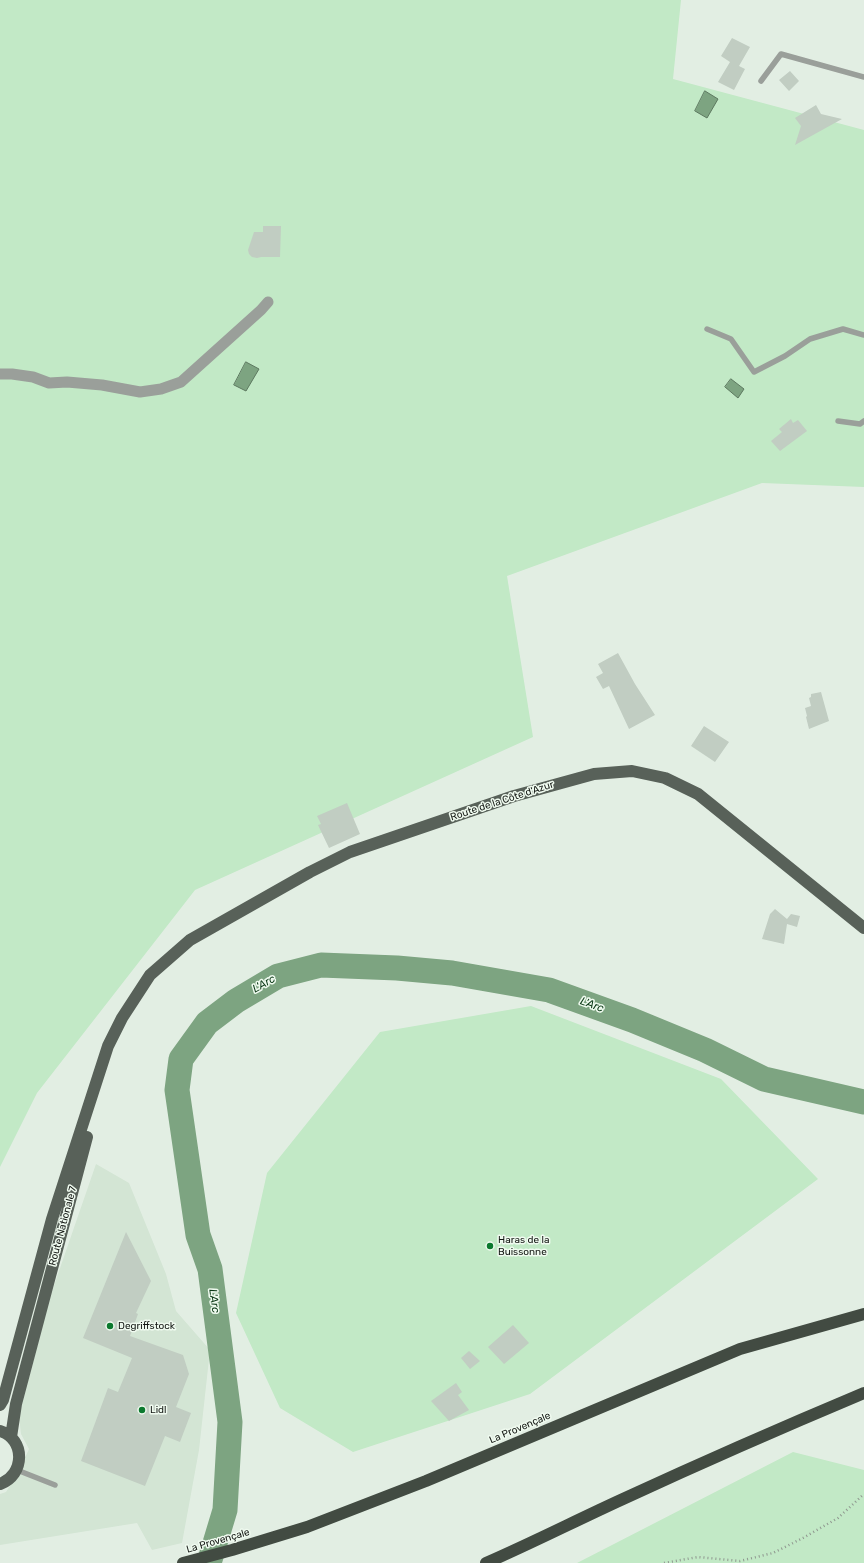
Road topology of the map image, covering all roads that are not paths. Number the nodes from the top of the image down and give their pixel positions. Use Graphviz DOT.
graph roads {
  1 [pos="864,77"];
  2 [pos="761,81"];
  3 [pos="268,302"];
  4 [pos="707,328"];
  5 [pos="864,335"];
  6 [pos="0,374"];
  7 [pos="838,421"];
  8 [pos="864,421"];
  9 [pos="864,928"];
  10 [pos="138,993"];
  11 [pos="122,1018"];
  12 [pos="864,1314"];
  13 [pos="864,1393"];
  14 [pos="0,1405"];
  15 [pos="0,1430"];
  16 [pos="11,1437"];
  17 [pos="16,1470"];
  18 [pos="0,1484"];
  19 [pos="55,1486"];
  20 [pos="183,1563"];
  21 [pos="486,1563"];
  1 -- 2 [label="lane"];
  3 -- 6 [label="street"];
  4 -- 5 [label="lane"];
  7 -- 8 [label="lane"];
  9 -- 10 [label="main road, Route de la Côte d'Azur"];
  10 -- 11 [label="main road, Route Nationale 7"];
  11 -- 14 [label="main road, Route Nationale 7"];
  11 -- 16 [label="main road, Route Nationale 7"];
  12 -- 20 [label="highway, La Provençale"];
  13 -- 21 [label="highway"];
  15 -- 16 [label="main road"];
  16 -- 17 [label="main road"];
  17 -- 18 [label="main road"];
  17 -- 19 [label="lane"];
}
